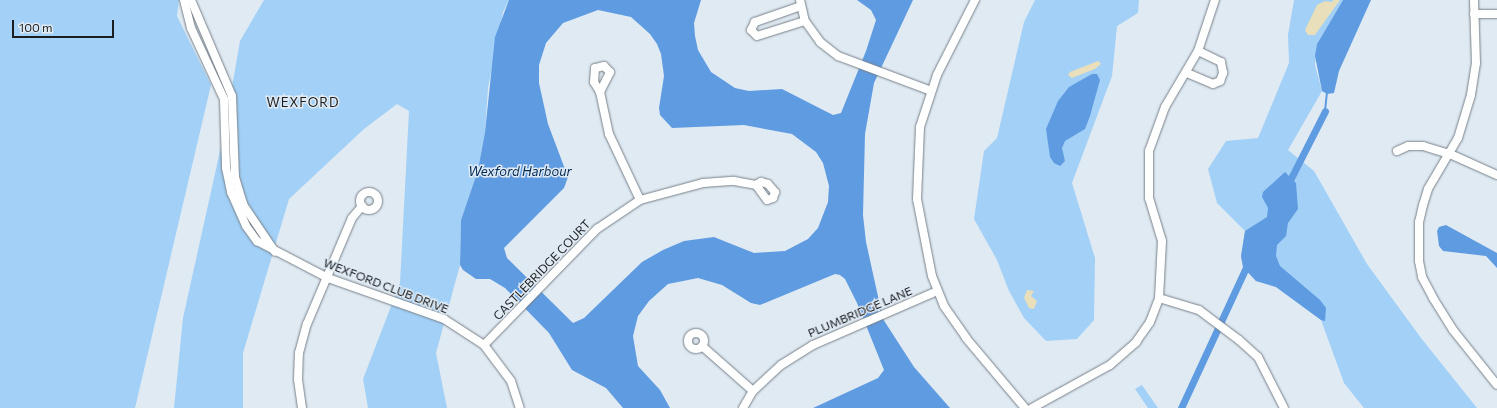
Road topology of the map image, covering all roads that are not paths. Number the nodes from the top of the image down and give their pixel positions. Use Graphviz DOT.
graph roads {
  1 [pos="184,0"];
  2 [pos="191,0"];
  3 [pos="975,0"];
  4 [pos="1215,0"];
  5 [pos="1474,0"];
  6 [pos="801,3"];
  7 [pos="1474,14"];
  8 [pos="1497,14"];
  9 [pos="805,21"];
  10 [pos="1198,51"];
  11 [pos="1187,73"];
  12 [pos="221,80"];
  13 [pos="931,91"];
  14 [pos="600,92"];
  15 [pos="1397,151"];
  16 [pos="1450,154"];
  17 [pos="1497,175"];
  18 [pos="756,185"];
  19 [pos="640,200"];
  20 [pos="362,206"];
  21 [pos="328,278"];
  22 [pos="937,291"];
  23 [pos="1159,298"];
  24 [pos="484,345"];
  25 [pos="702,346"];
  26 [pos="1497,385"];
  27 [pos="753,390"];
  28 [pos="302,408"];
  29 [pos="520,408"];
  30 [pos="743,408"];
  31 [pos="1025,408"];
  32 [pos="1032,408"];
  33 [pos="1284,408"];
  1 -- 12 [label="street, WEXFORD CLUB DRIVE"];
  2 -- 12 [label="street, WEXFORD CLUB DRIVE"];
  3 -- 13 [label="street"];
  4 -- 10 [label="street"];
  5 -- 7 [label="street"];
  6 -- 9 [label="street"];
  6 -- 9 [label="street"];
  7 -- 8 [label="street"];
  7 -- 16 [label="street"];
  9 -- 13 [label="street"];
  10 -- 11 [label="street"];
  10 -- 11 [label="street"];
  11 -- 23 [label="street"];
  12 -- 21 [label="street, WEXFORD CLUB DRIVE"];
  13 -- 22 [label="street"];
  14 -- 19 [label="street"];
  15 -- 16 [label="street"];
  16 -- 17 [label="street"];
  16 -- 26 [label="street"];
  18 -- 19 [label="street, CASTLEBRIDGE COURT"];
  19 -- 24 [label="street, CASTLEBRIDGE COURT"];
  20 -- 21 [label="street"];
  21 -- 24 [label="street, WEXFORD CLUB DRIVE"];
  21 -- 28 [label="street"];
  22 -- 27 [label="street, PLUMBRIDGE LANE"];
  22 -- 31 [label="street"];
  23 -- 32 [label="street"];
  23 -- 33 [label="street"];
  24 -- 29 [label="street, WEXFORD CLUB DRIVE"];
  25 -- 27 [label="street"];
  27 -- 30 [label="street, PLUMBRIDGE LANE"];
}
